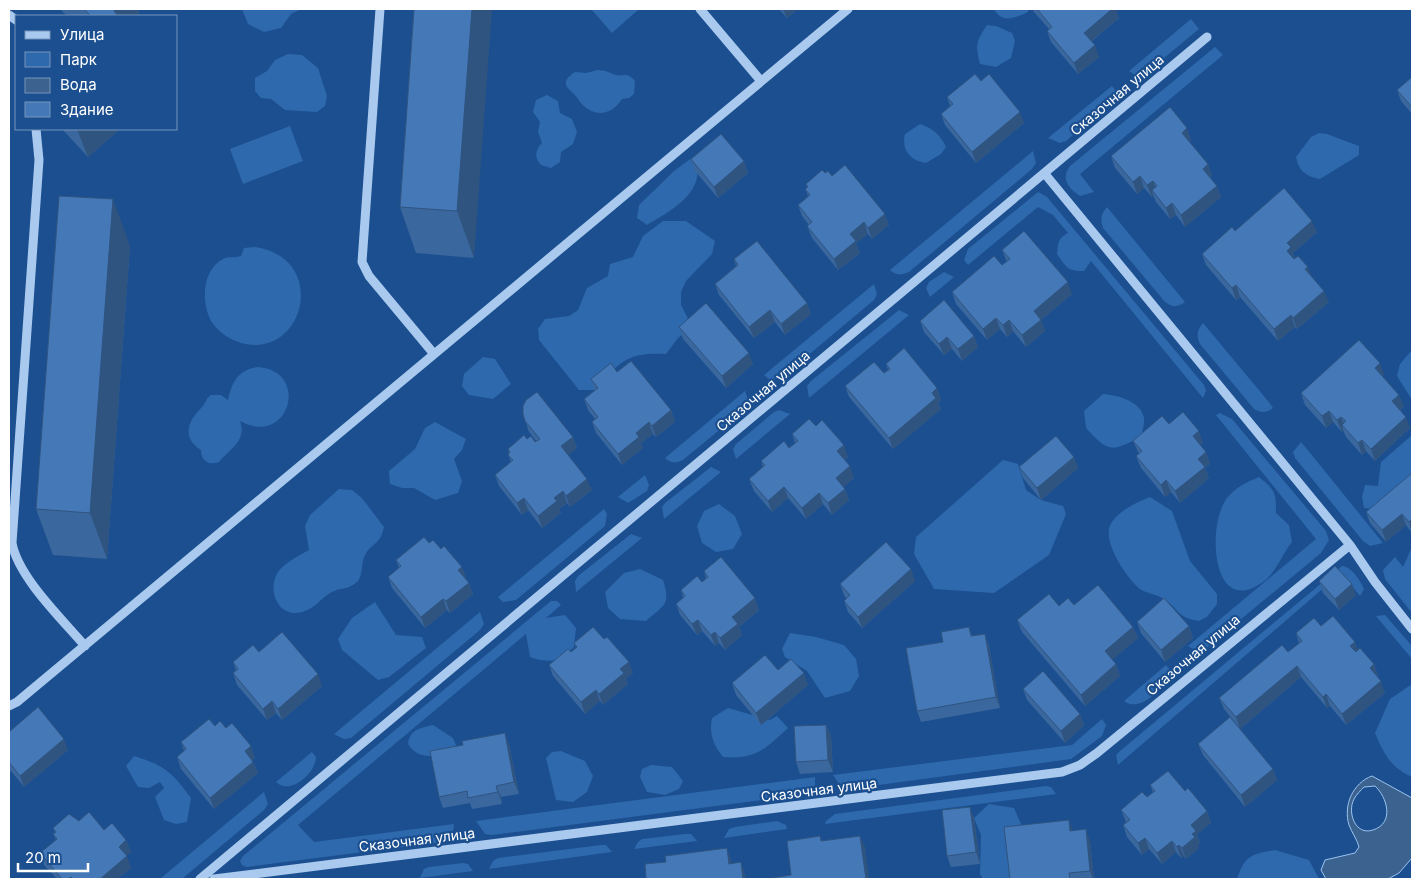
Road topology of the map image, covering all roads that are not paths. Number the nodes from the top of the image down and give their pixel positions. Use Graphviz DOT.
graph roads {
  1 [pos="380,9"];
  2 [pos="700,9"];
  3 [pos="848,9"];
  4 [pos="1207,38"];
  5 [pos="761,82"];
  6 [pos="36,130"];
  7 [pos="1045,174"];
  8 [pos="434,354"];
  9 [pos="1350,545"];
  10 [pos="1412,629"];
  11 [pos="85,646"];
  12 [pos="9,706"];
  13 [pos="200,879"];
  14 [pos="214,879"];
  1 -- 8 [label="street"];
  2 -- 5 [label="street"];
  3 -- 5 [label="street"];
  4 -- 7 [label="street, Сказочная улица"];
  5 -- 8 [label="street"];
  6 -- 11 [label="street"];
  7 -- 9 [label="street"];
  7 -- 13 [label="street, Сказочная улица"];
  8 -- 11 [label="street"];
  9 -- 10 [label="street"];
  9 -- 14 [label="street, Сказочная улица"];
  11 -- 12 [label="street"];
}
